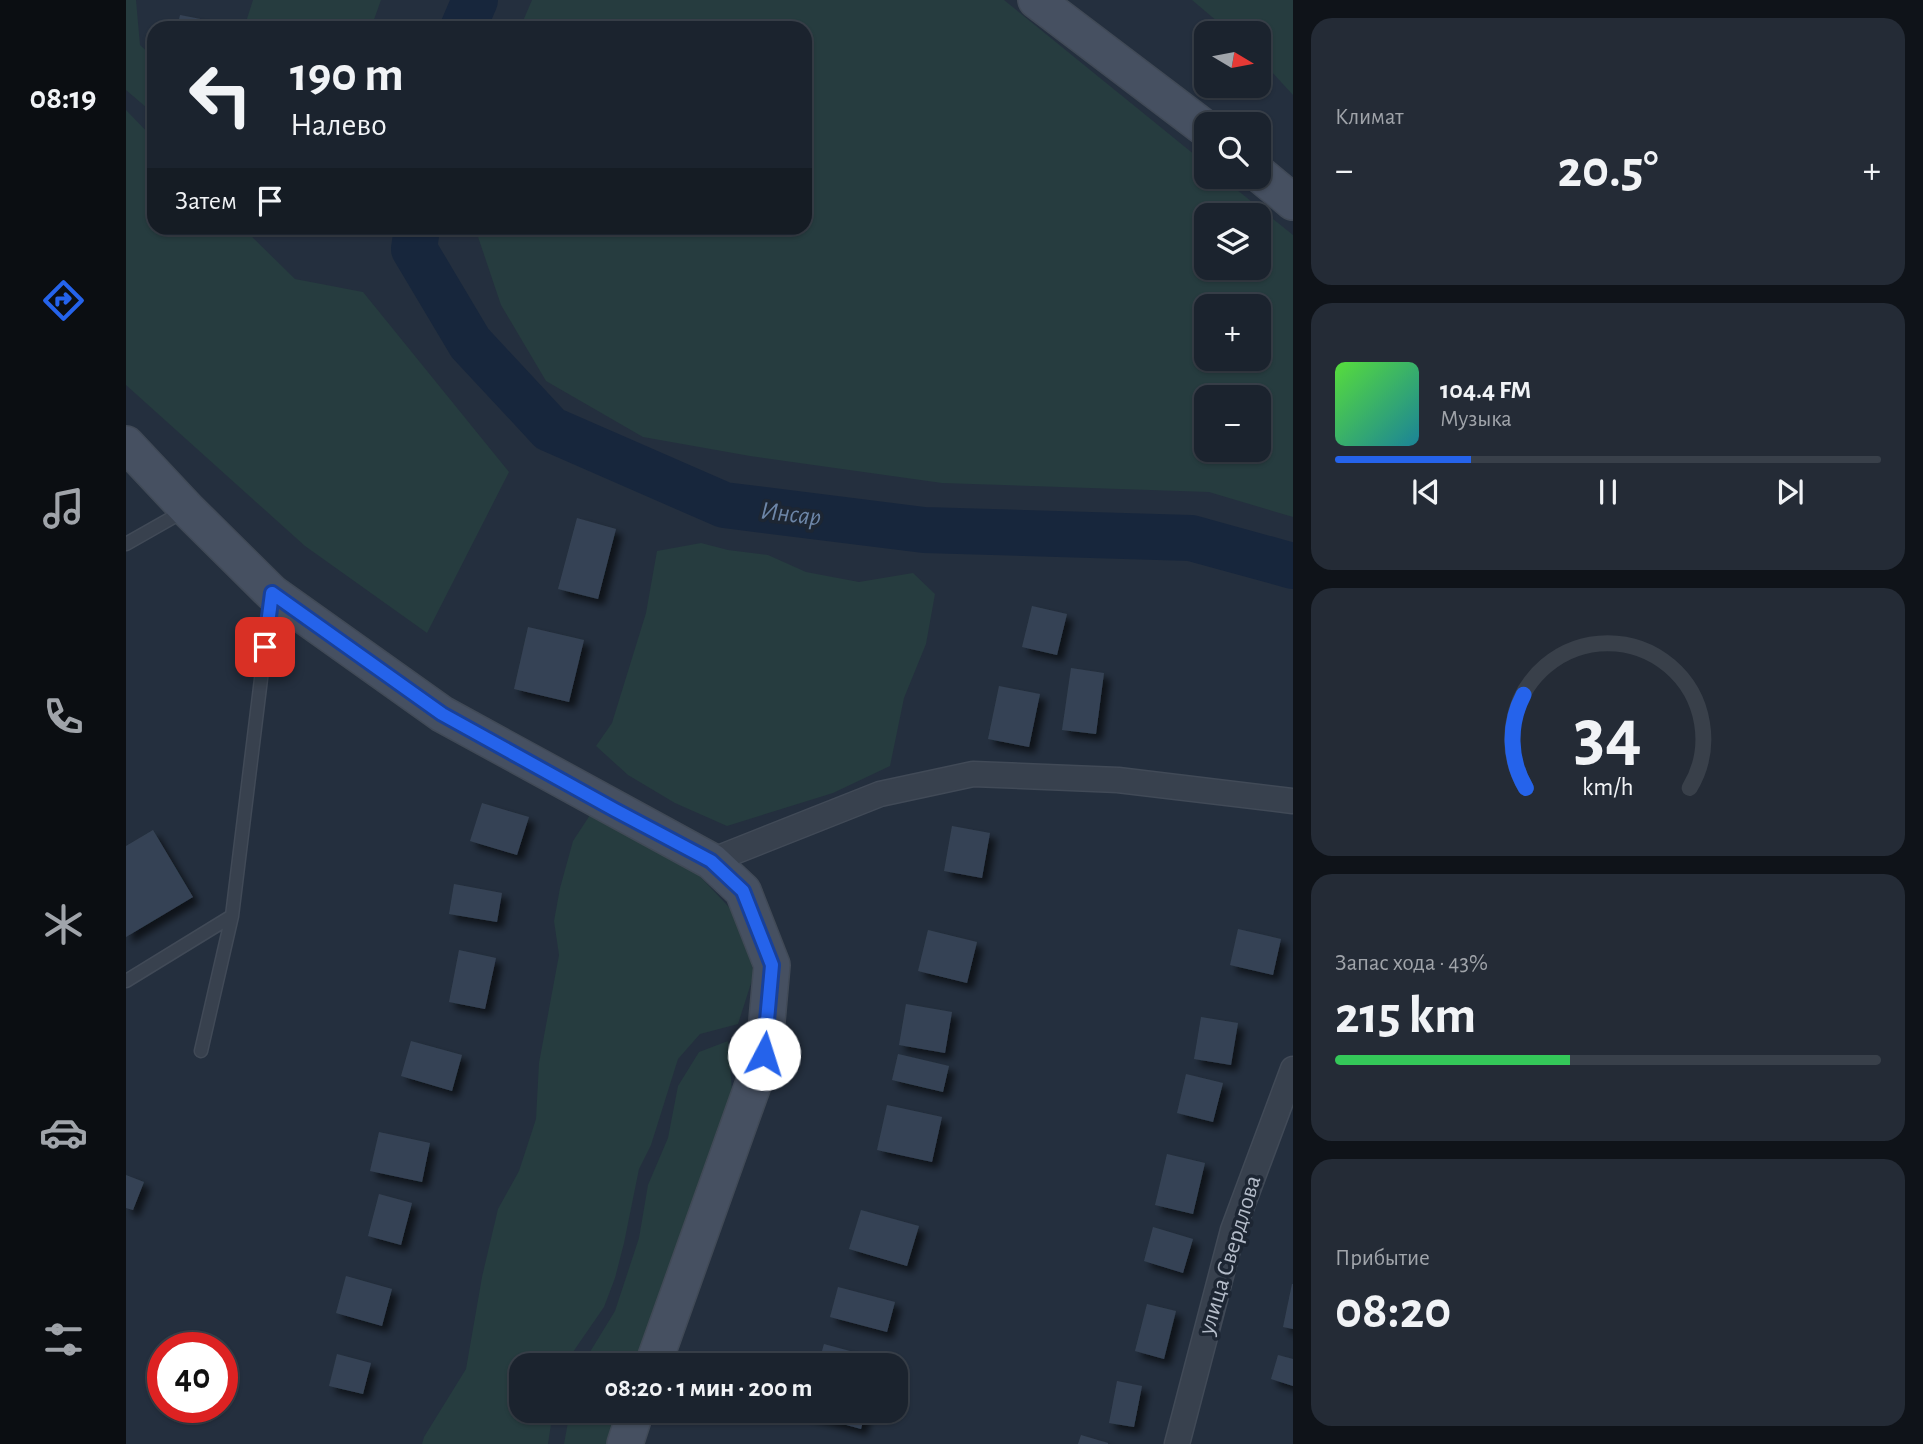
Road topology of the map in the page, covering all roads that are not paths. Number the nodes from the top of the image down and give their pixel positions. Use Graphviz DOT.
graph roads {
  1 [pos="1036,0"];
  2 [pos="1194,120"];
  3 [pos="1271,184"];
  4 [pos="1293,202"];
  5 [pos="126,444"];
  6 [pos="187,509"];
  7 [pos="126,544"];
  8 [pos="272,593"];
  9 [pos="1293,802"];
  10 [pos="711,861"];
  11 [pos="232,916"];
  12 [pos="126,981"];
  13 [pos="201,1051"];
  14 [pos="1293,1069"];
  15 [pos="657,1353"];
  16 [pos="632,1423"];
  17 [pos="625,1444"];
  18 [pos="1177,1444"];
  1 -- 2 [label="street"];
  3 -- 4 [label="street"];
  5 -- 6 [label="street"];
  6 -- 7 [label="lane"];
  6 -- 8 [label="street"];
  8 -- 10 [label="street"];
  8 -- 11 [label="lane"];
  9 -- 10 [label="street"];
  10 -- 15 [label="street"];
  11 -- 12 [label="lane"];
  11 -- 13 [label="lane"];
  14 -- 18 [label="street, улица Свердлова"];
  16 -- 17 [label="street"];
}
